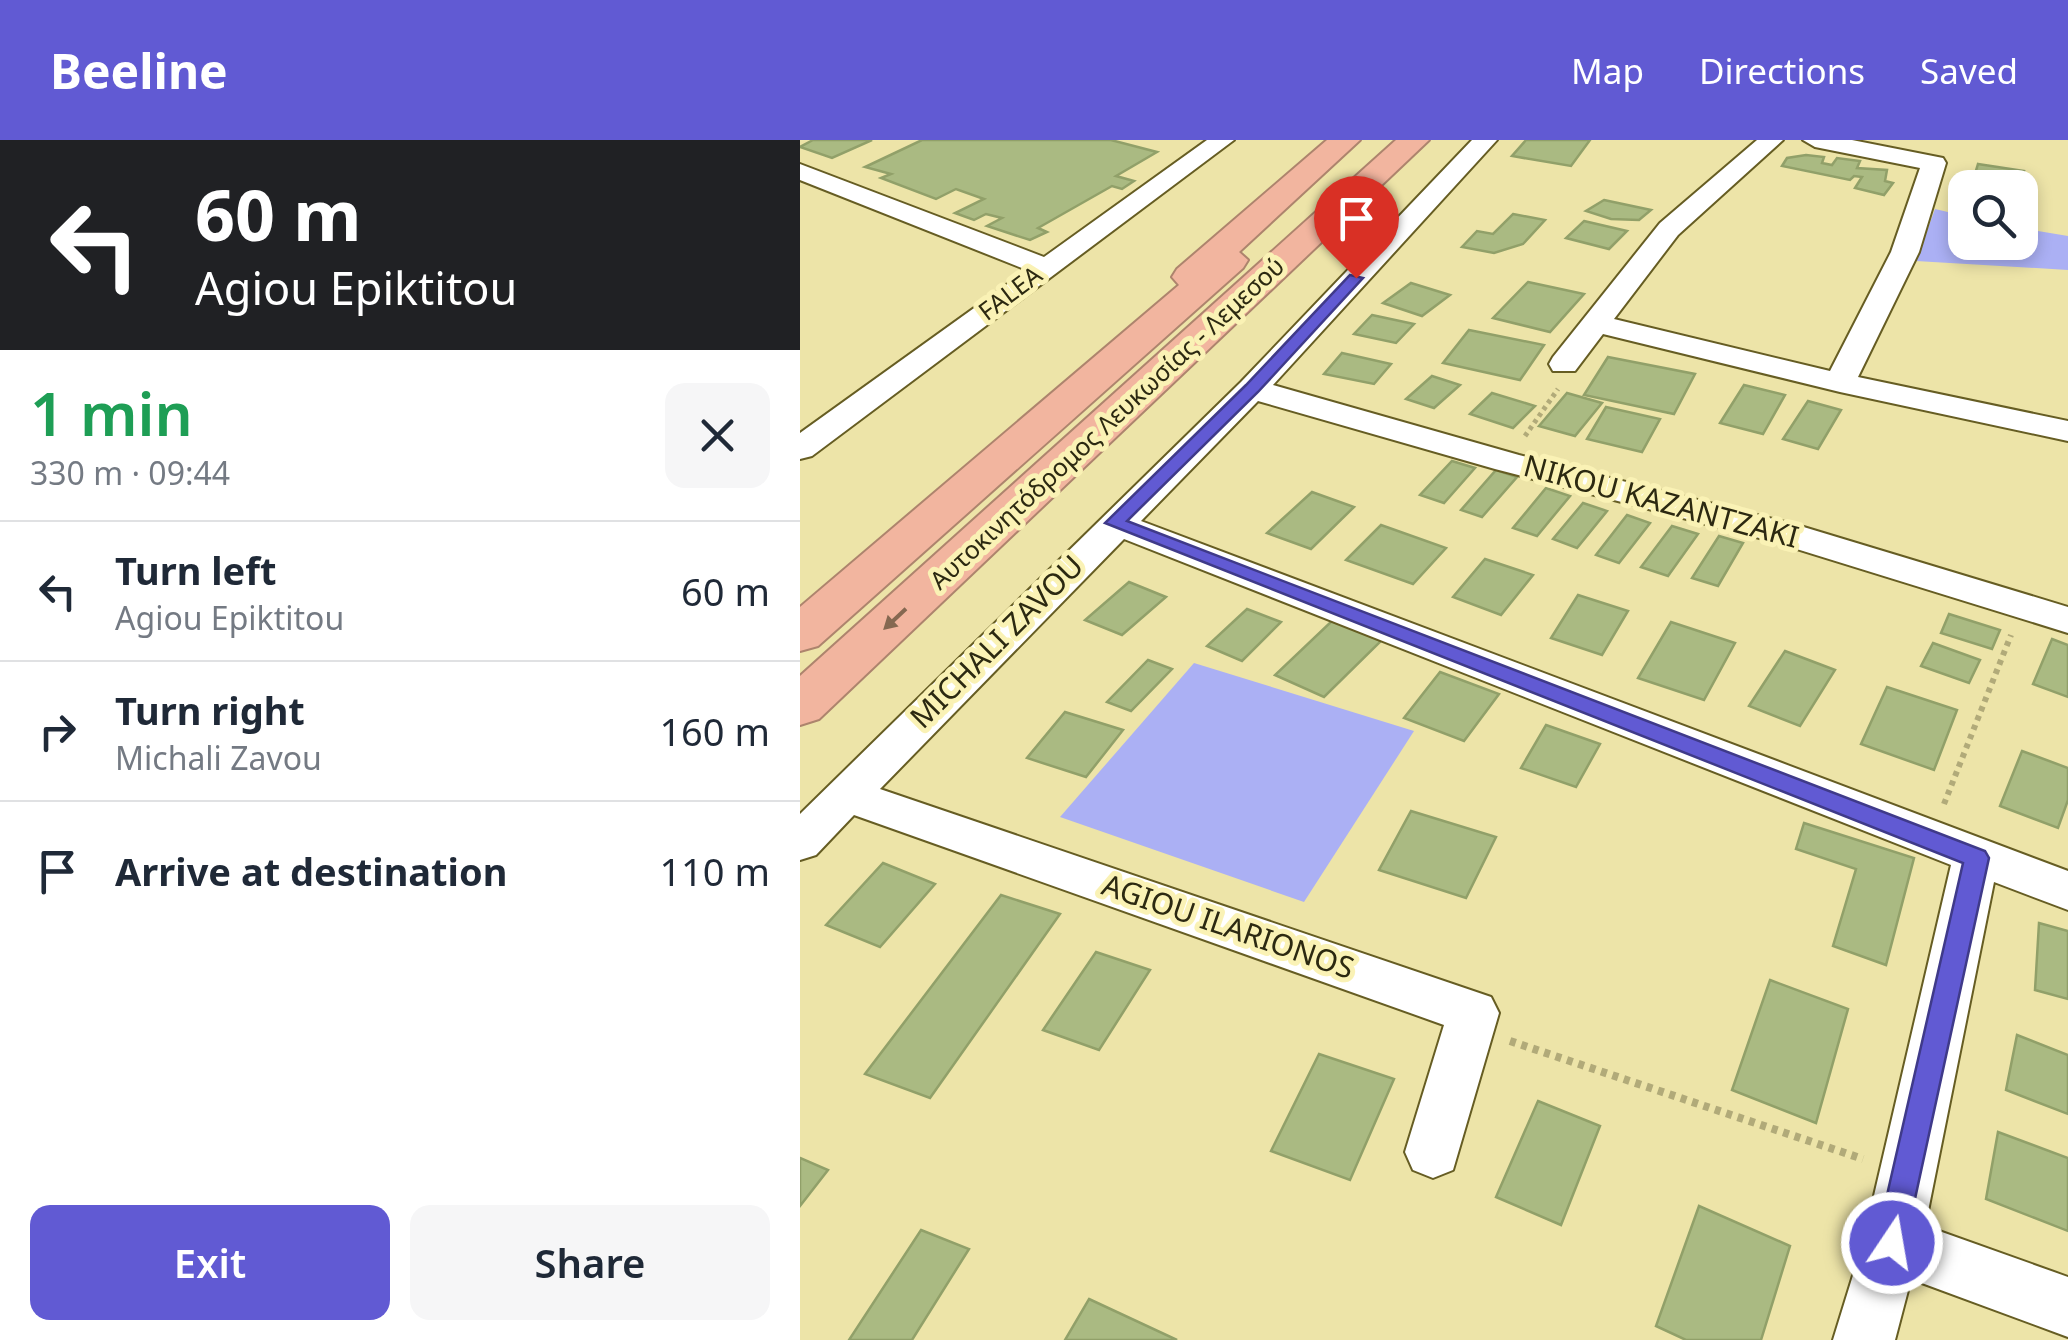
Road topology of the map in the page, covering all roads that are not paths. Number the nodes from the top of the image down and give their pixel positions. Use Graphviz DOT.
graph roads {
  1 [pos="1222,140"];
  2 [pos="1345,140"];
  3 [pos="1485,140"];
  4 [pos="1772,140"];
  5 [pos="1814,140"];
  6 [pos="1400,142"];
  7 [pos="800,171"];
  8 [pos="1044,267"];
  9 [pos="1596,323"];
  10 [pos="1564,364"];
  11 [pos="1840,383"];
  12 [pos="1252,388"];
  13 [pos="2068,431"];
  14 [pos="800,448"];
  15 [pos="1115,523"];
  16 [pos="854,587"];
  17 [pos="2068,620"];
  18 [pos="800,634"];
  19 [pos="800,706"];
  20 [pos="846,795"];
  21 [pos="800,842"];
  22 [pos="1953,849"];
  23 [pos="2068,892"];
  24 [pos="1433,1152"];
  25 [pos="1892,1243"];
  26 [pos="2068,1307"];
  27 [pos="1864,1340"];
  1 -- 8 [label="street, FALEA"];
  2 -- 16 [label="highway"];
  3 -- 12 [label="street, MICHALI ZAVOU"];
  4 -- 9 [label="street"];
  5 -- 11 [label="street"];
  6 -- 16 [label="highway, Αυτοκινητόδρομος Λευκωσίας - Λεμεσού"];
  6 -- 19 [label="highway, Αυτοκινητόδρομος Λευκωσίας - Λεμεσού, one-way"];
  7 -- 8 [label="street"];
  8 -- 14 [label="street, FALEA"];
  9 -- 10 [label="street"];
  9 -- 11 [label="street"];
  11 -- 13 [label="street"];
  12 -- 15 [label="street, MICHALI ZAVOU"];
  12 -- 17 [label="street, NIKOU KAZANTZAKI"];
  15 -- 20 [label="street, MICHALI ZAVOU"];
  15 -- 22 [label="street"];
  16 -- 18 [label="highway, Αυτοκινητόδρομος Λευκωσίας - Λεμεσού"];
  20 -- 21 [label="street, MICHALI ZAVOU"];
  20 -- 24 [label="street, AGIOU ILARIONOS"];
  22 -- 23 [label="street"];
  22 -- 25 [label="street"];
  25 -- 26 [label="street"];
  25 -- 27 [label="street"];
}
